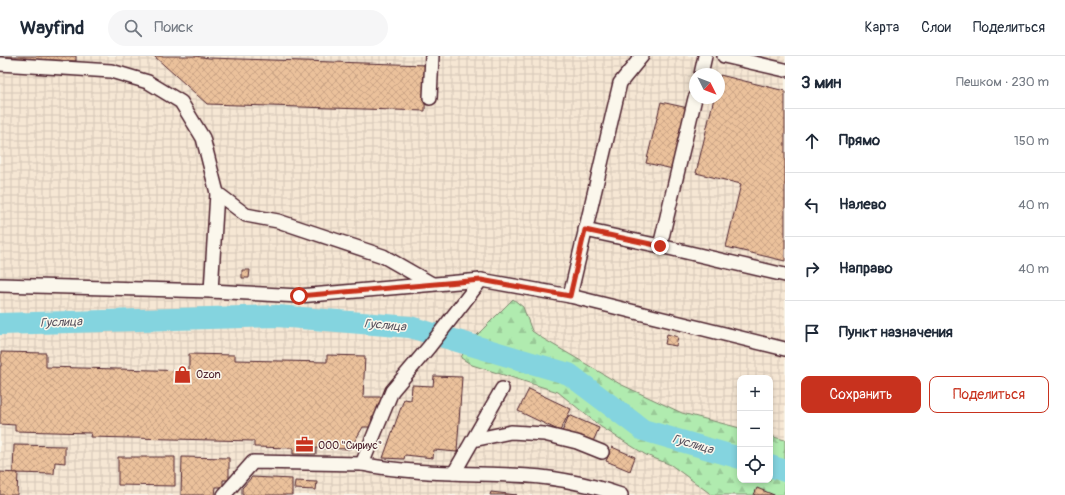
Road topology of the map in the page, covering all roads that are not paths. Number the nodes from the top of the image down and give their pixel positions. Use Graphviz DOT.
graph roads {
  1 [pos="432,56"];
  2 [pos="642,56"];
  3 [pos="705,56"];
  4 [pos="724,56"];
  5 [pos="0,64"];
  6 [pos="702,68"];
  7 [pos="785,70"];
  8 [pos="430,98"];
  9 [pos="694,104"];
  10 [pos="217,193"];
  11 [pos="585,230"];
  12 [pos="660,246"];
  13 [pos="785,275"];
  14 [pos="481,280"];
  15 [pos="432,284"];
  16 [pos="0,285"];
  17 [pos="211,291"];
  18 [pos="570,296"];
  19 [pos="785,348"];
  20 [pos="502,389"];
  21 [pos="473,440"];
  22 [pos="602,452"];
  23 [pos="362,464"];
  24 [pos="454,473"];
  25 [pos="224,495"];
  26 [pos="621,495"];
  1 -- 8 [label="lane"];
  2 -- 11 [label="lane"];
  3 -- 6 [label="lane"];
  4 -- 7 [label="lane"];
  5 -- 10 [label="lane"];
  9 -- 12 [label="lane"];
  10 -- 15 [label="lane"];
  10 -- 17 [label="lane"];
  11 -- 12 [label="lane"];
  11 -- 18 [label="lane"];
  12 -- 13 [label="lane"];
  14 -- 15 [label="lane"];
  14 -- 18 [label="lane"];
  14 -- 23 [label="lane"];
  15 -- 17 [label="lane"];
  16 -- 17 [label="lane"];
  18 -- 19 [label="lane"];
  20 -- 21 [label="lane"];
  21 -- 22 [label="lane"];
  21 -- 24 [label="lane"];
  23 -- 24 [label="lane"];
  23 -- 25 [label="lane"];
  24 -- 26 [label="lane"];
}
